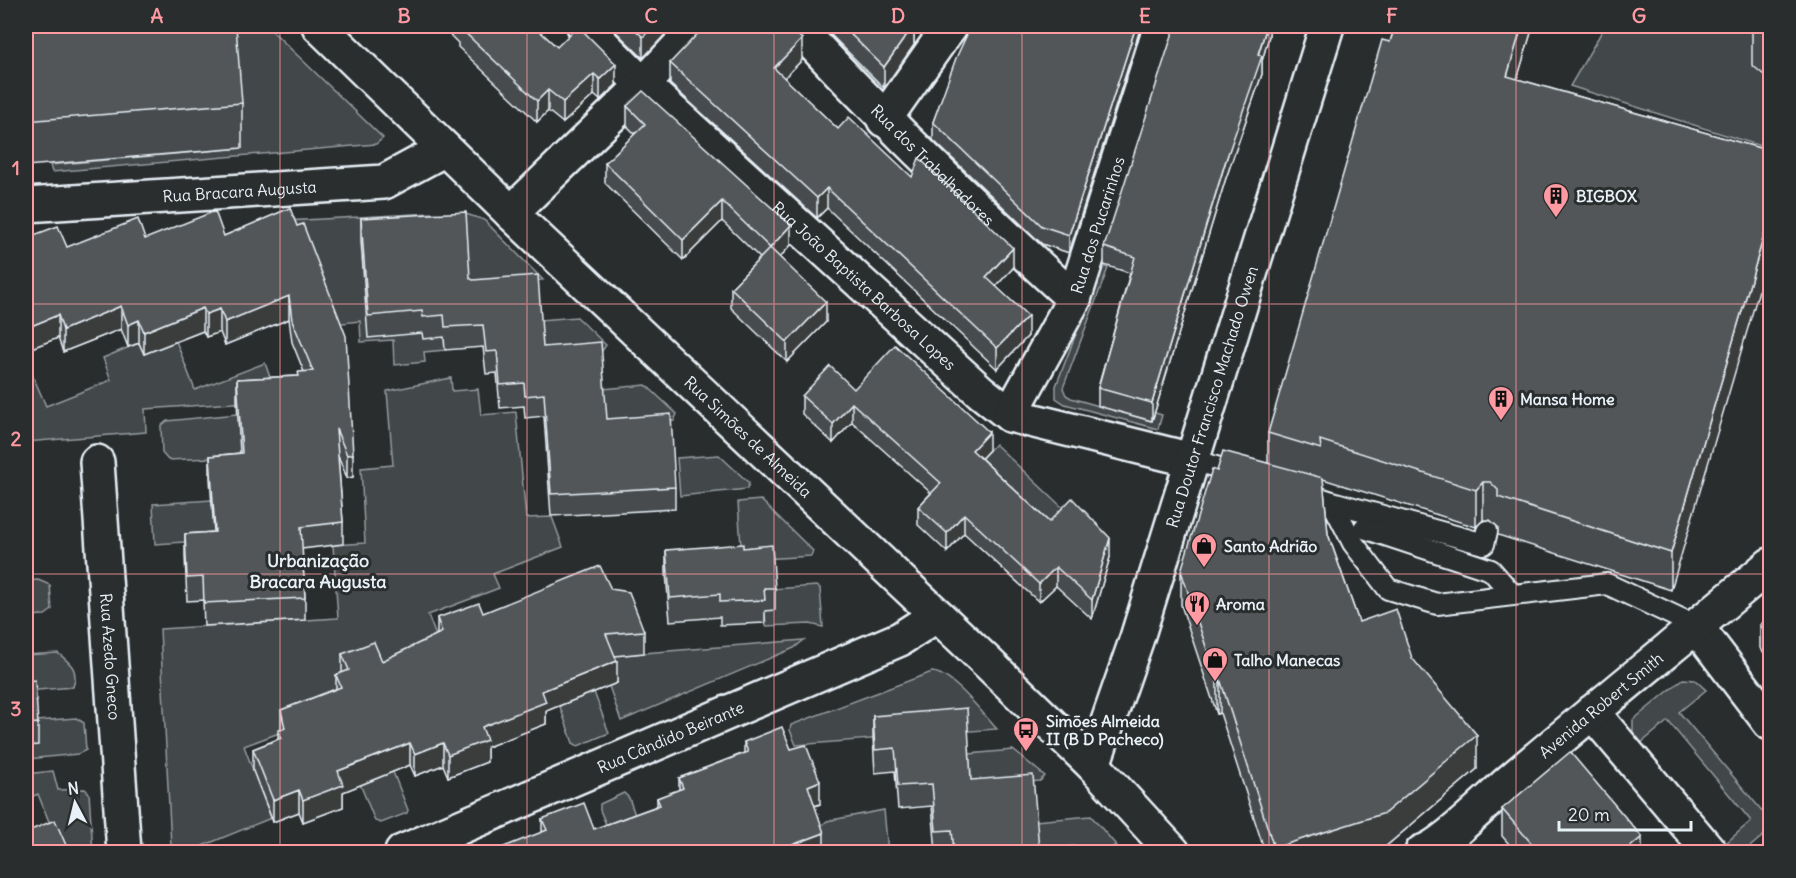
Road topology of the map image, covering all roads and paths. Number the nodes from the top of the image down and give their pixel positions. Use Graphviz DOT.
graph roads {
  1 [pos="319,26"];
  2 [pos="584,26"];
  3 [pos="698,26"];
  4 [pos="796,26"];
  5 [pos="950,26"];
  6 [pos="1161,26"];
  7 [pos="1327,26"];
  8 [pos="643,85"];
  9 [pos="884,120"];
  10 [pos="445,148"];
  11 [pos="26,205"];
  12 [pos="511,213"];
  13 [pos="1074,299"];
  14 [pos="1010,415"];
  15 [pos="1192,460"];
  16 [pos="97,462"];
  17 [pos="1258,480"];
  18 [pos="1279,486"];
  19 [pos="1332,502"];
  20 [pos="1364,528"];
  21 [pos="1487,531"];
  22 [pos="1770,565"];
  23 [pos="1512,594"];
  24 [pos="937,615"];
  25 [pos="1696,626"];
  26 [pos="1592,712"];
  27 [pos="1770,723"];
  28 [pos="1093,765"];
  29 [pos="1430,851"];
  30 [pos="124,852"];
  31 [pos="402,852"];
  32 [pos="1173,852"];
  33 [pos="1710,852"];
  1 -- 10 [label="street, Rua Simões de Almeida"];
  2 -- 8 [label="street, Rua João Baptista Barbosa Lopes"];
  3 -- 8 [label="street"];
  4 -- 9 [label="street, Rua dos Trabalhadores"];
  5 -- 9 [label="street"];
  6 -- 13 [label="street, Rua dos Pucarinhos"];
  7 -- 15 [label="street, Rua Doutor Francisco Machado Owen"];
  8 -- 12 [label="street"];
  8 -- 14 [label="street, Rua João Baptista Barbosa Lopes"];
  9 -- 13 [label="street, Rua dos Trabalhadores"];
  10 -- 11 [label="street, Rua Bracara Augusta"];
  10 -- 12 [label="street, Rua Simões de Almeida"];
  12 -- 24 [label="street, Rua Simões de Almeida"];
  13 -- 14 [label="street, Rua dos Pucarinhos"];
  14 -- 15 [label="street, Rua João Baptista Barbosa Lopes"];
  15 -- 17 [label="lane"];
  15 -- 28 [label="street, Rua Doutor Francisco Machado Owen"];
  16 -- 30 [label="street, Rua Azedo Gneco"];
  18 -- 19 [label="lane"];
  19 -- 21 [label="lane"];
  19 -- 23 [label="lane"];
  20 -- 23 [label="lane"];
  22 -- 25 [label="street, Avenida Robert Smith"];
  23 -- 25 [label="lane"];
  24 -- 28 [label="street, Rua Simões de Almeida"];
  24 -- 31 [label="street, Rua Cândido Beirante"];
  25 -- 26 [label="street, Avenida Robert Smith"];
  25 -- 27 [label="street"];
  26 -- 29 [label="street, Avenida Robert Smith"];
  26 -- 33 [label="street"];
  28 -- 32 [label="street, Rua Simões de Almeida"];
}
